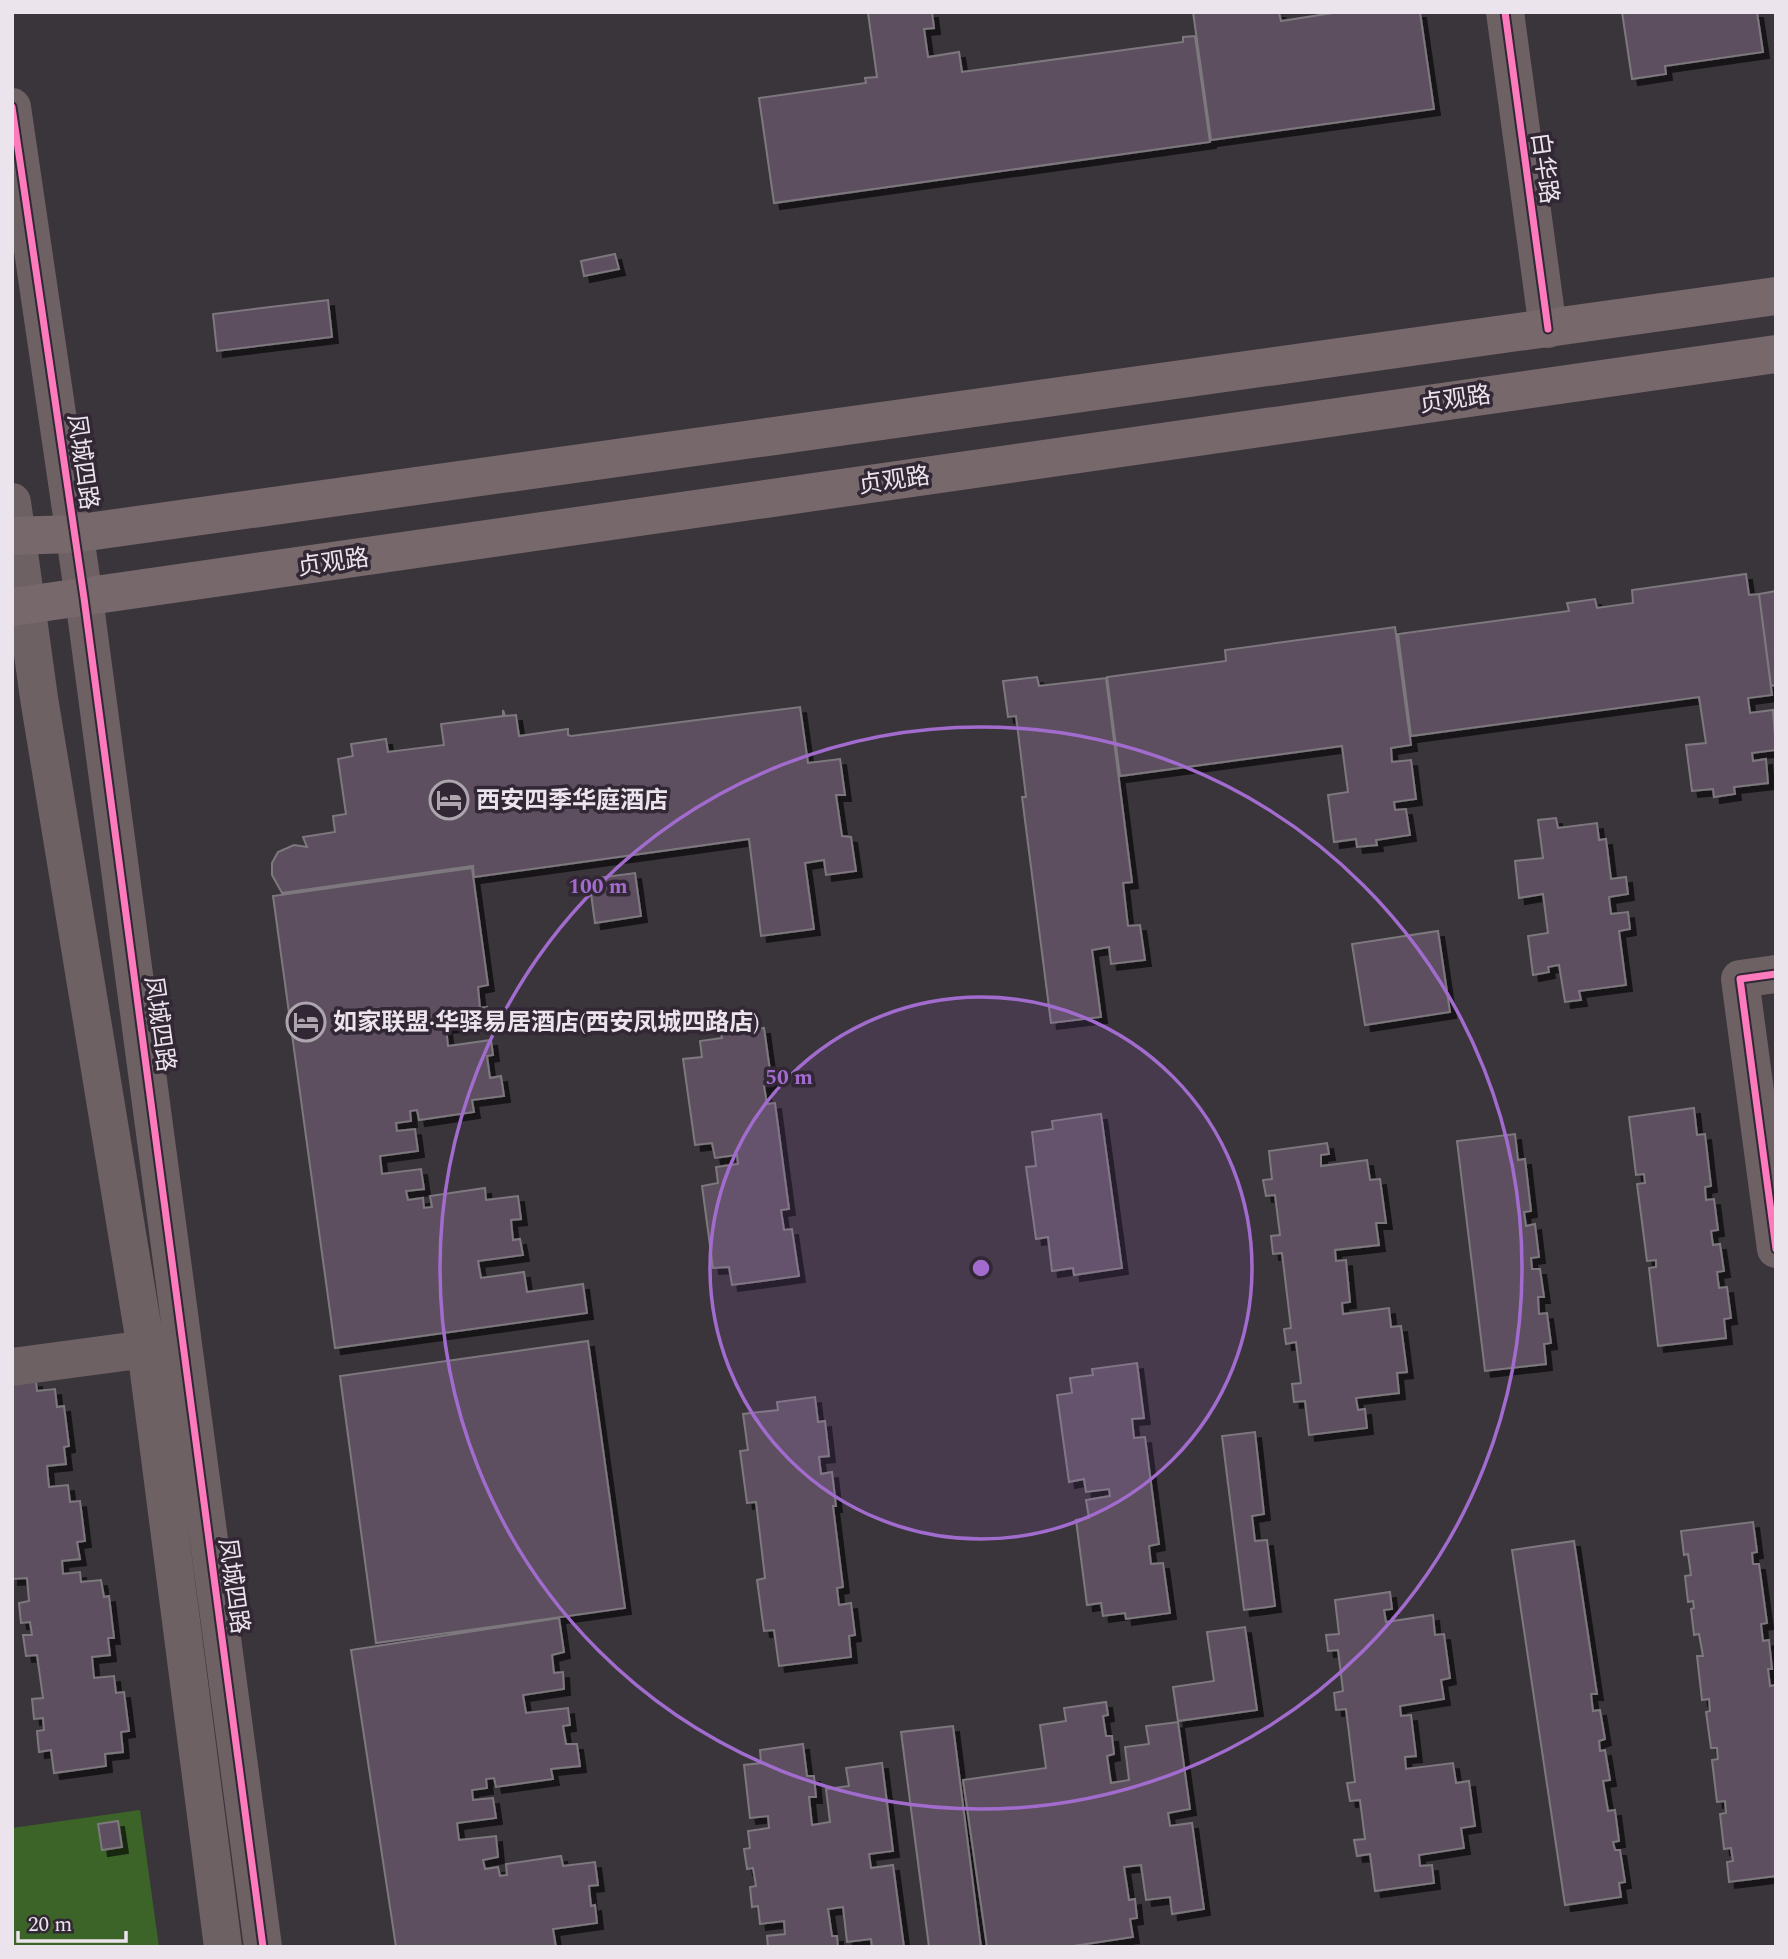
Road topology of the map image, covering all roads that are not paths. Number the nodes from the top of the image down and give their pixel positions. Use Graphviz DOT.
graph roads {
  1 [pos="1505,12"];
  2 [pos="12,107"];
  3 [pos="1776,296"];
  4 [pos="1548,329"];
  5 [pos="1776,354"];
  6 [pos="14,525"];
  7 [pos="73,534"];
  8 [pos="84,598"];
  9 [pos="19,606"];
  10 [pos="1776,974"];
  11 [pos="1776,1249"];
  12 [pos="146,1349"];
  13 [pos="12,1367"];
  14 [pos="223,1947"];
  15 [pos="263,1947"];
  1 -- 4 [label="street, 白华路"];
  2 -- 7 [label="street, 凤城四路"];
  3 -- 4 [label="main road"];
  4 -- 7 [label="main road"];
  5 -- 8 [label="main road, 贞观路"];
  6 -- 7 [label="main road"];
  6 -- 9 [label="street"];
  7 -- 8 [label="street, 凤城四路"];
  8 -- 9 [label="main road, 贞观路"];
  8 -- 15 [label="street, 凤城四路"];
  9 -- 12 [label="street"];
  10 -- 11 [label="street"];
  12 -- 13 [label="street"];
  12 -- 14 [label="street"];
}
